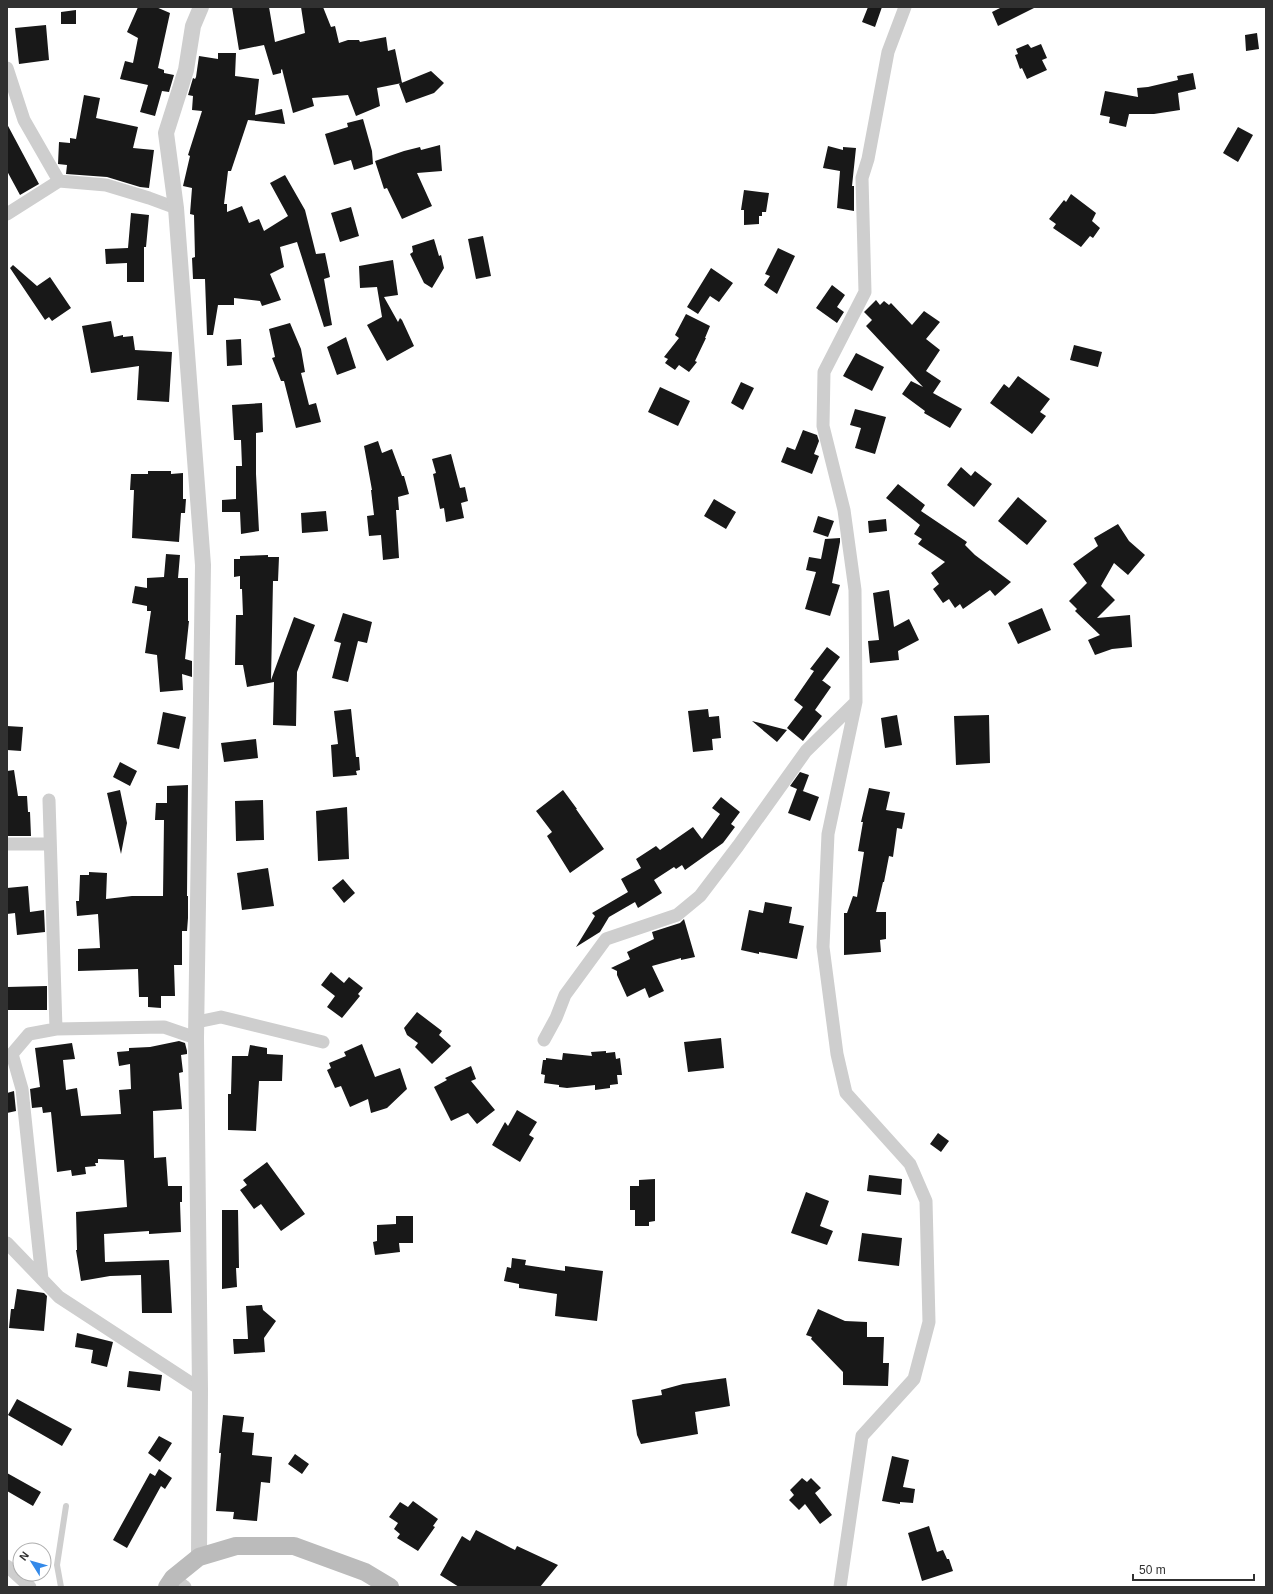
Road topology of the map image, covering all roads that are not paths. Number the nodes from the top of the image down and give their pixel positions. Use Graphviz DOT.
graph roads {
  1 [pos="201,7"];
  2 [pos="905,7"];
  3 [pos="7,68"];
  4 [pos="59,181"];
  5 [pos="176,208"];
  6 [pos="7,214"];
  7 [pos="856,702"];
  8 [pos="49,800"];
  9 [pos="7,844"];
  10 [pos="50,844"];
  11 [pos="197,1022"];
  12 [pos="56,1029"];
  13 [pos="196,1038"];
  14 [pos="544,1040"];
  15 [pos="323,1042"];
  16 [pos="7,1243"];
  17 [pos="42,1279"];
  18 [pos="200,1390"];
  19 [pos="66,1506"];
  20 [pos="199,1557"];
  21 [pos="7,1566"];
  22 [pos="175,1584"];
  23 [pos="30,1587"];
  24 [pos="61,1587"];
  25 [pos="390,1587"];
  26 [pos="840,1587"];
  1 -- 5 [label="street"];
  2 -- 7 [label="street"];
  3 -- 4 [label="street"];
  4 -- 5 [label="street"];
  4 -- 6 [label="street"];
  5 -- 11 [label="street"];
  7 -- 14 [label="street"];
  7 -- 26 [label="street"];
  8 -- 10 [label="street"];
  9 -- 10 [label="street"];
  10 -- 12 [label="street"];
  11 -- 13 [label="street"];
  11 -- 15 [label="street"];
  12 -- 13 [label="street"];
  12 -- 17 [label="street"];
  13 -- 18 [label="street"];
  16 -- 17 [label="street"];
  17 -- 18 [label="street"];
  18 -- 20 [label="street"];
  19 -- 24 [label="lane"];
  20 -- 22 [label="main road"];
  20 -- 25 [label="main road"];
  21 -- 23 [label="street"];
}
